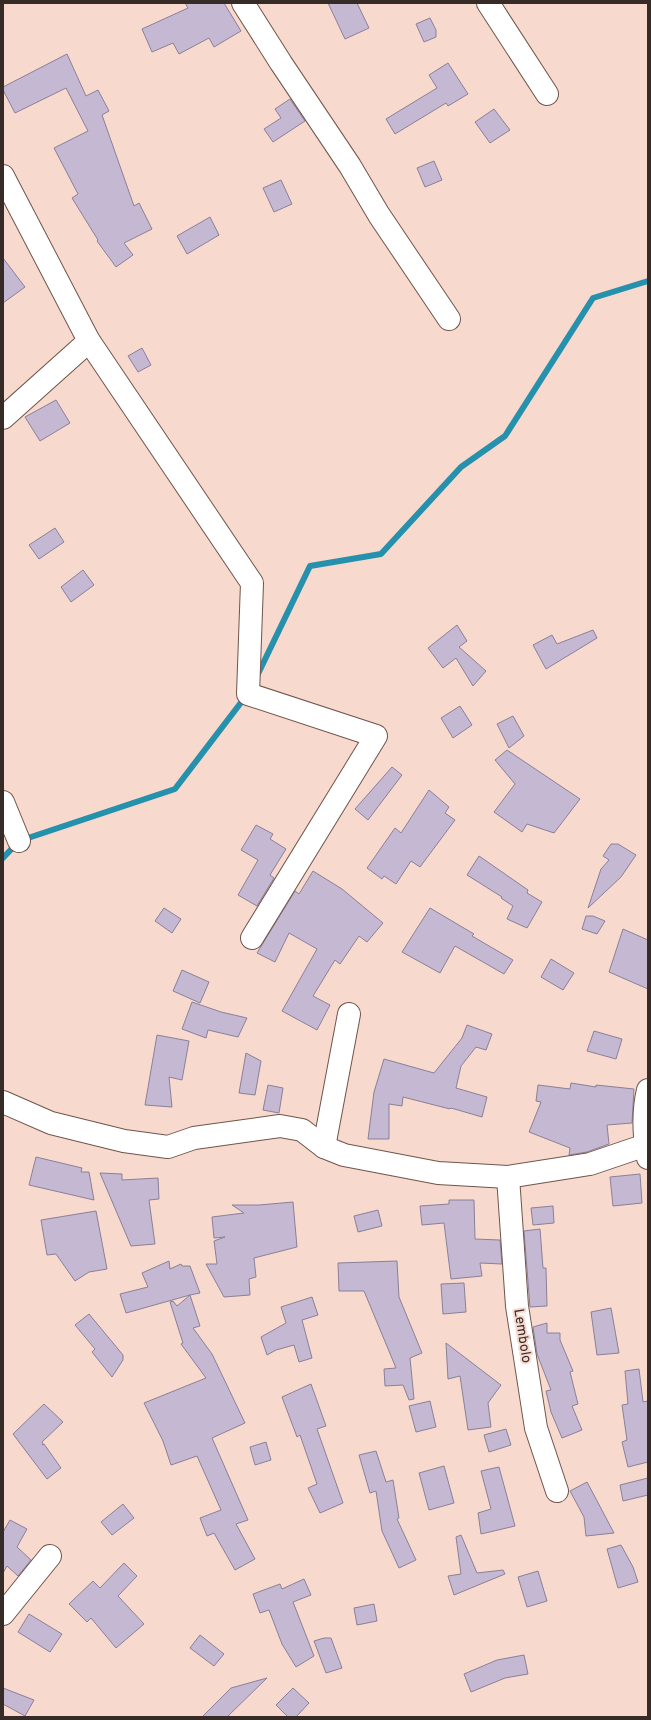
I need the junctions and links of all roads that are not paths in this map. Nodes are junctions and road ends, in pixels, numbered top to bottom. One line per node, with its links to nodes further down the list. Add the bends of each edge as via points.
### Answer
1 (243, 3): 5 (street, via 350,166 379,215)
2 (488, 3): 3 (street)
3 (547, 94)
4 (3, 176): 6 (street)
5 (449, 318)
6 (89, 341): 7 (street); 10 (street, via 252,583 248,694 376,736)
7 (3, 418)
8 (3, 802): 9 (street)
9 (19, 841)
10 (252, 938)
11 (349, 1014): 14 (street)
12 (648, 1090): 15 (street)
13 (3, 1102): 14 (street, via 51,1123 124,1141 168,1147 194,1138 280,1126 302,1130)
14 (324, 1147): 16 (street, via 344,1155 438,1173)
15 (647, 1151): 16 (street, via 590,1164)
16 (508, 1177): 17 (street, Lembolo, via 517,1306 536,1428)
17 (557, 1491)
18 (50, 1556): 19 (street)
19 (3, 1614)

